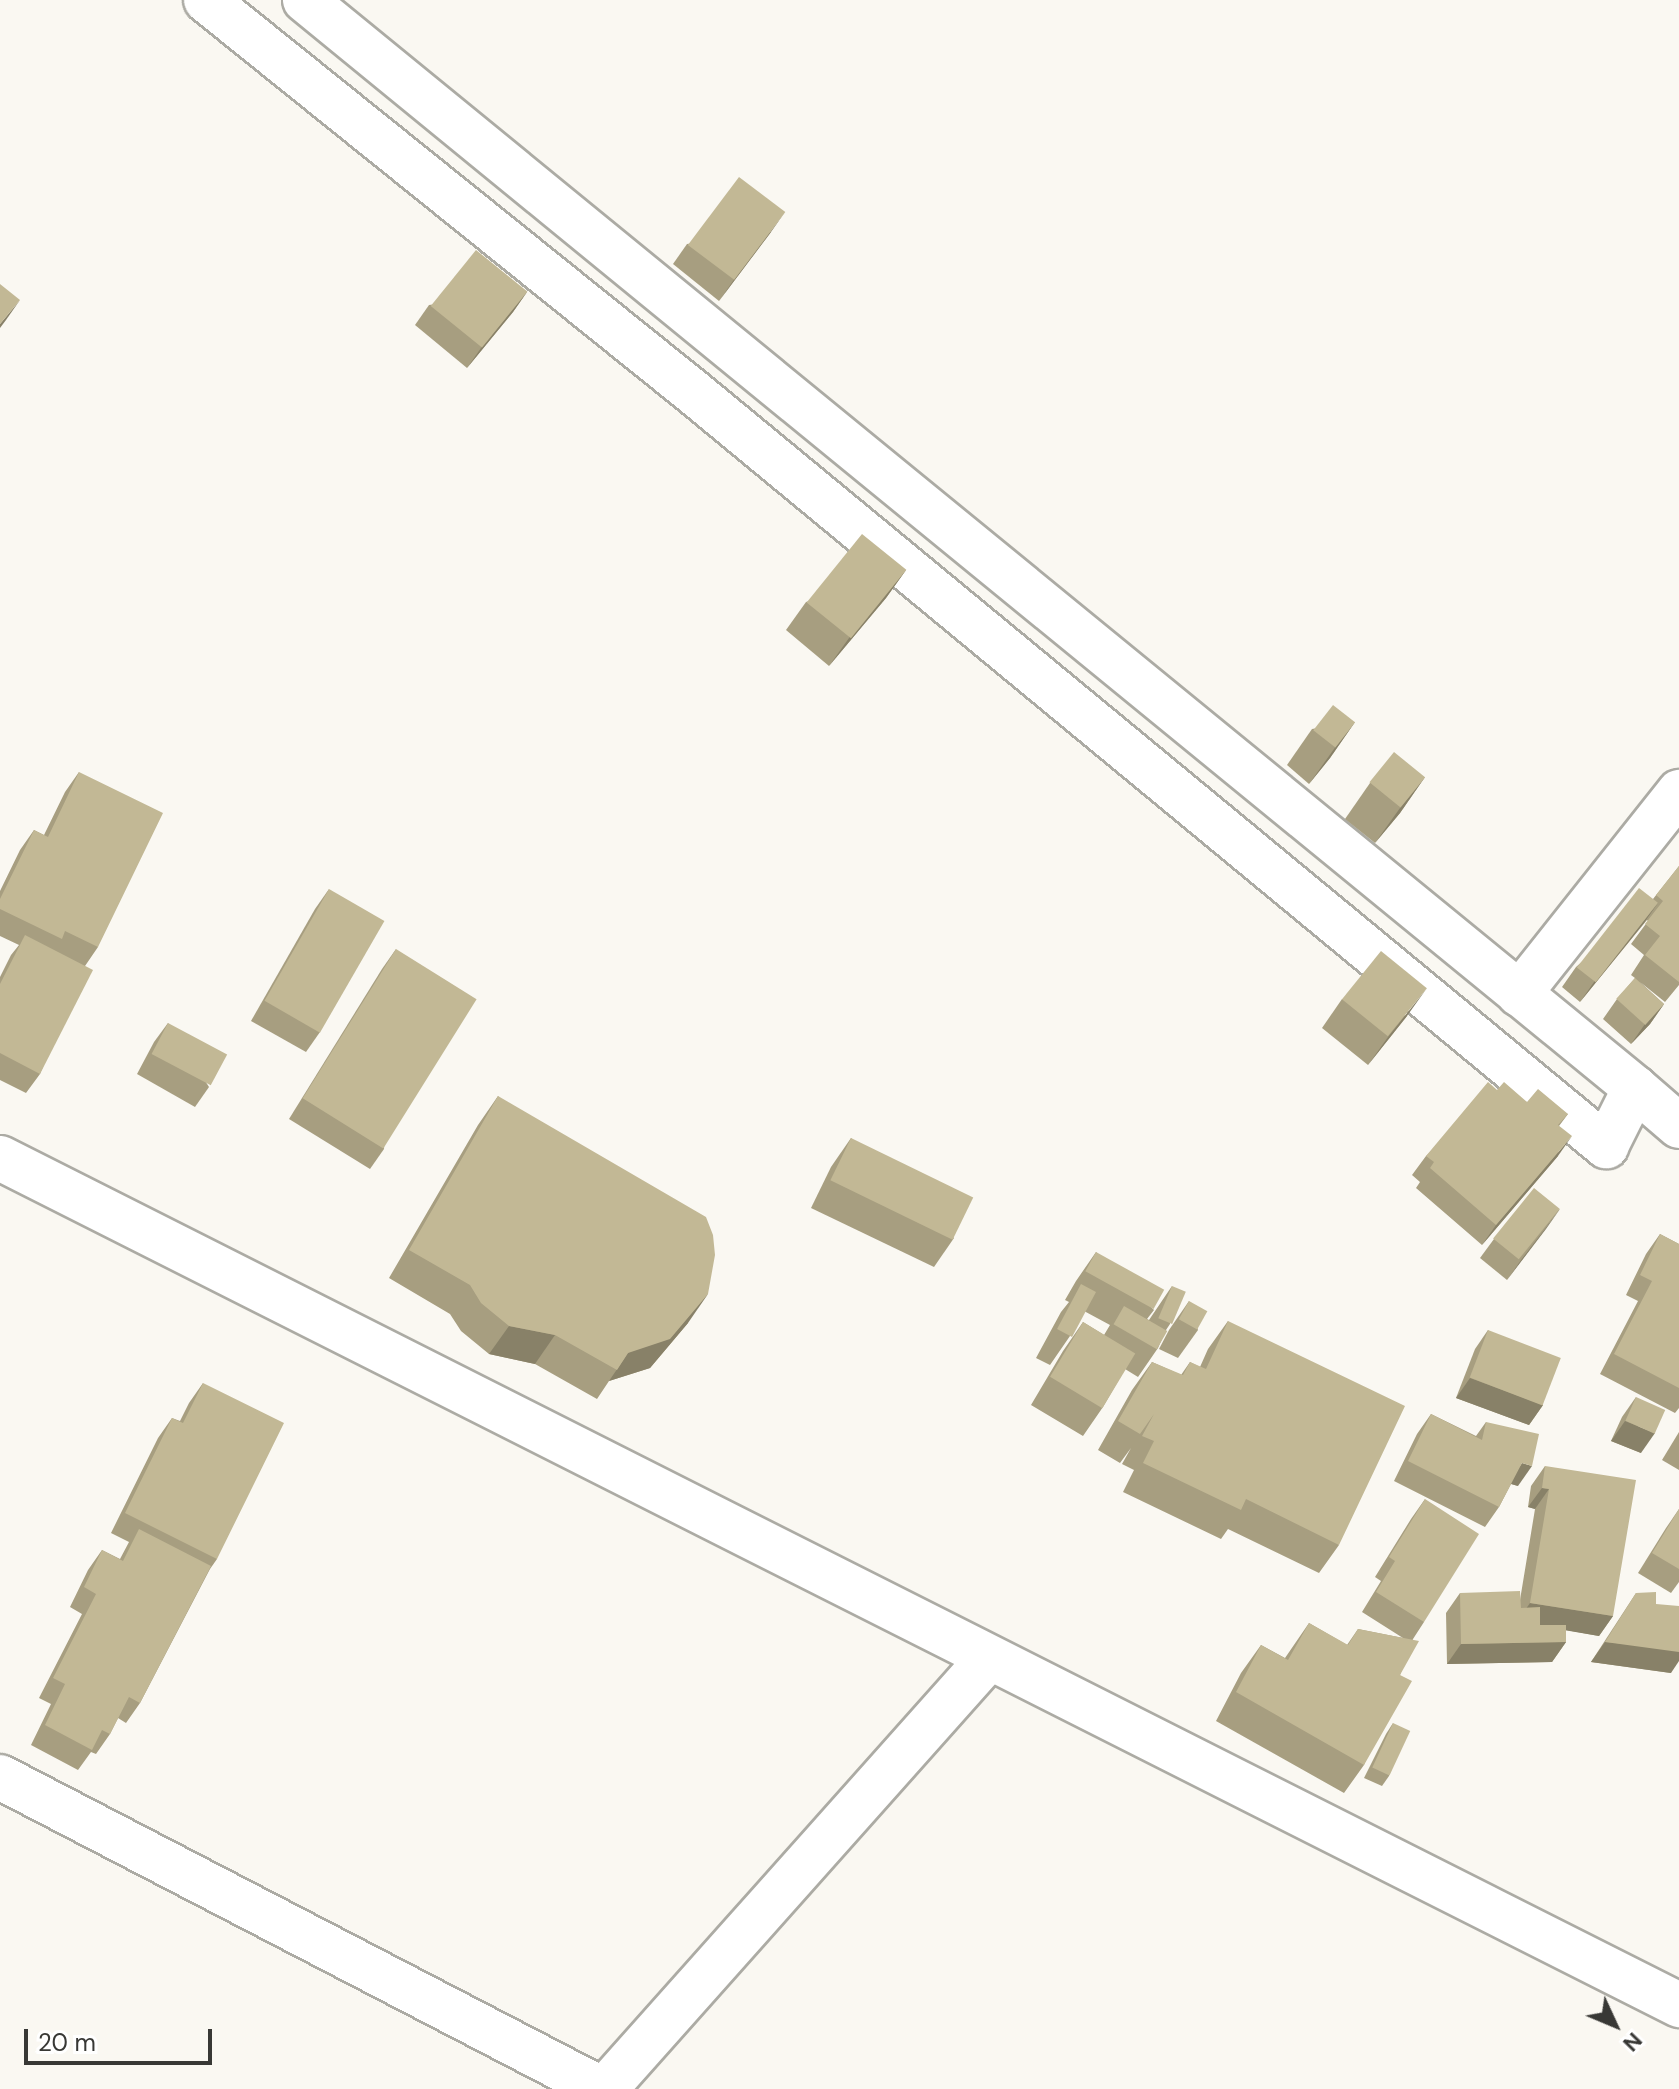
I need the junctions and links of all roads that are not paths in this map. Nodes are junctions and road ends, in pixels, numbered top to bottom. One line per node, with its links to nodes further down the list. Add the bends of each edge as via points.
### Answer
1 (206, 0): 5 (street, via 692,391 1606,1146)
2 (305, 0): 4 (street)
3 (1679, 792): 4 (street)
4 (1519, 994): 5 (street)
5 (1635, 1088): 6 (street)
6 (1679, 1126)
7 (0, 1158): 8 (street)
8 (988, 1659): 10 (street); 11 (street)
9 (0, 1777): 11 (street)
10 (1679, 2005)
11 (603, 2089)

